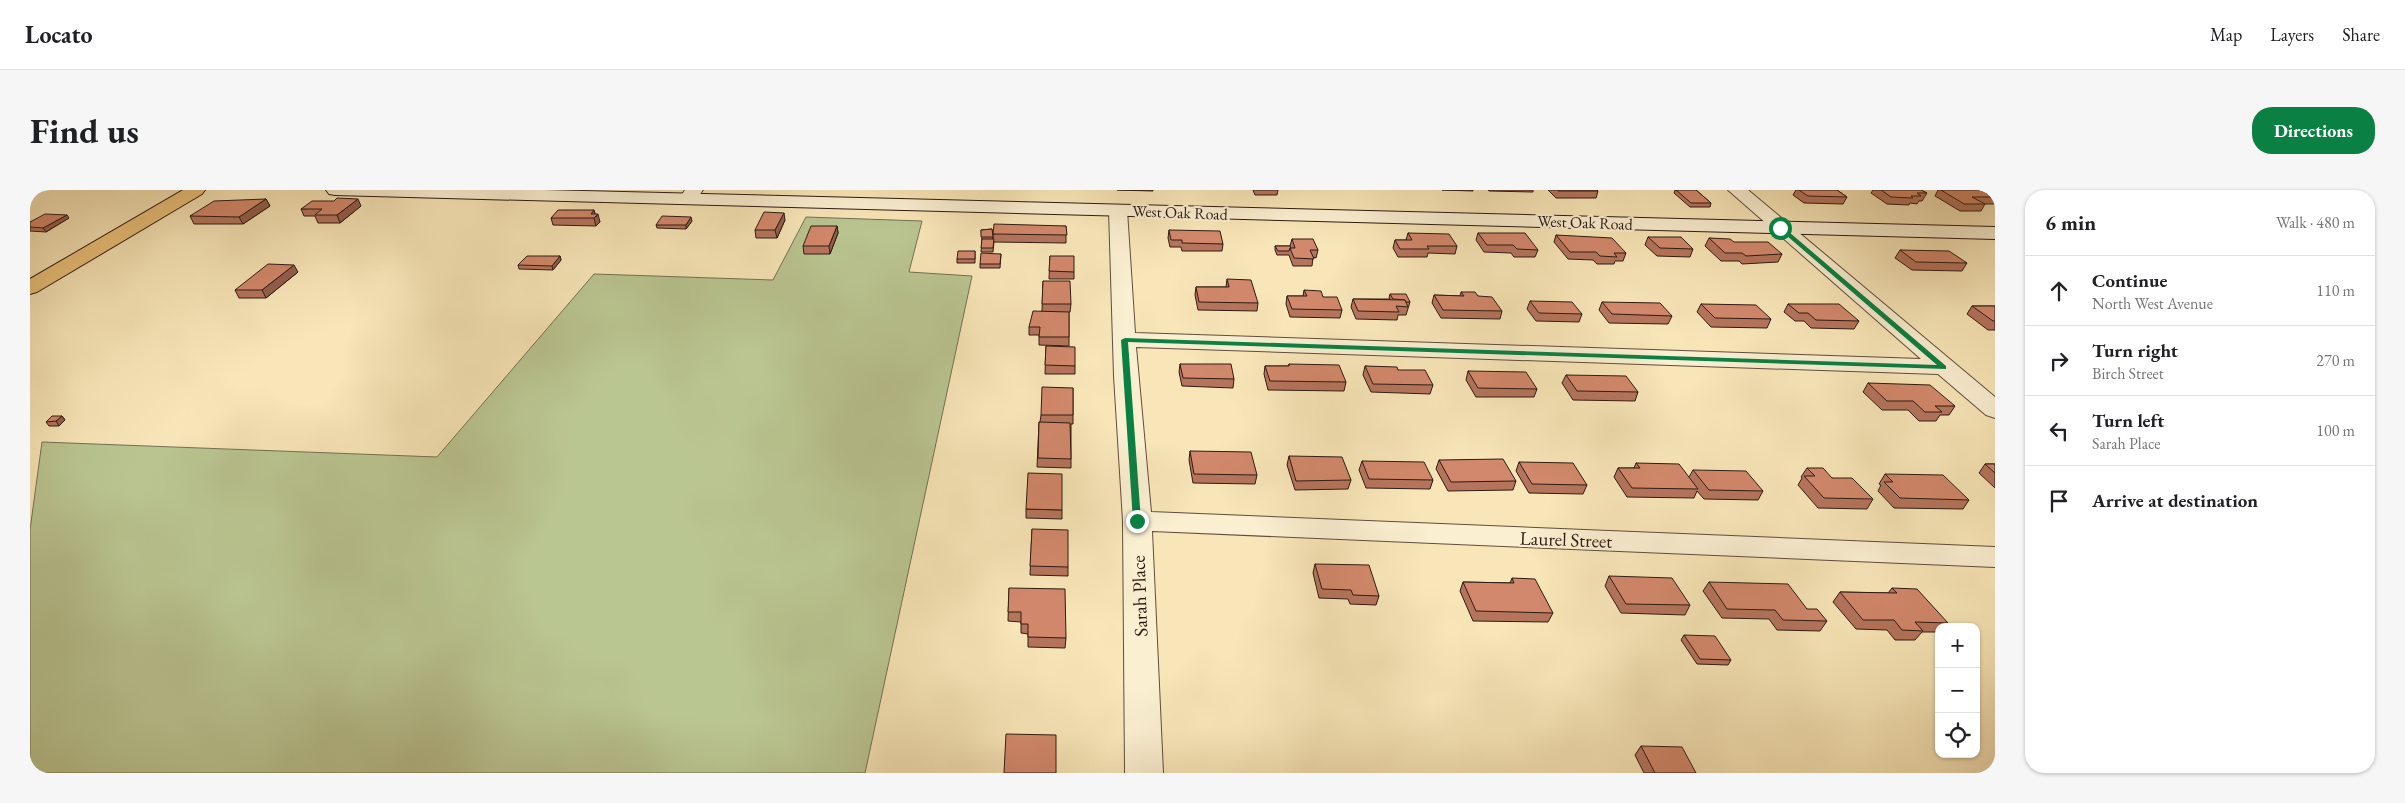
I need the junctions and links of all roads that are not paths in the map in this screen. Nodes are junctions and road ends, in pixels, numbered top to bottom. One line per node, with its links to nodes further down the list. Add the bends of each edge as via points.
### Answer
1 (196, 190): 8 (main road)
2 (335, 190): 4 (street, West Oak Road)
3 (1737, 190): 6 (street)
4 (691, 194): 5 (street, West Oak Road)
5 (1118, 210): 6 (street, West Oak Road); 9 (street, Sarah Place)
6 (1780, 228): 7 (street, West Oak Road); 10 (street)
7 (1995, 233)
8 (30, 288)
9 (1125, 340): 10 (street); 12 (street, Sarah Place)
10 (1944, 367): 11 (street)
11 (1995, 410)
12 (1137, 521): 13 (street, Laurel Street); 14 (street, Sarah Place)
13 (1995, 557)
14 (1144, 773)

